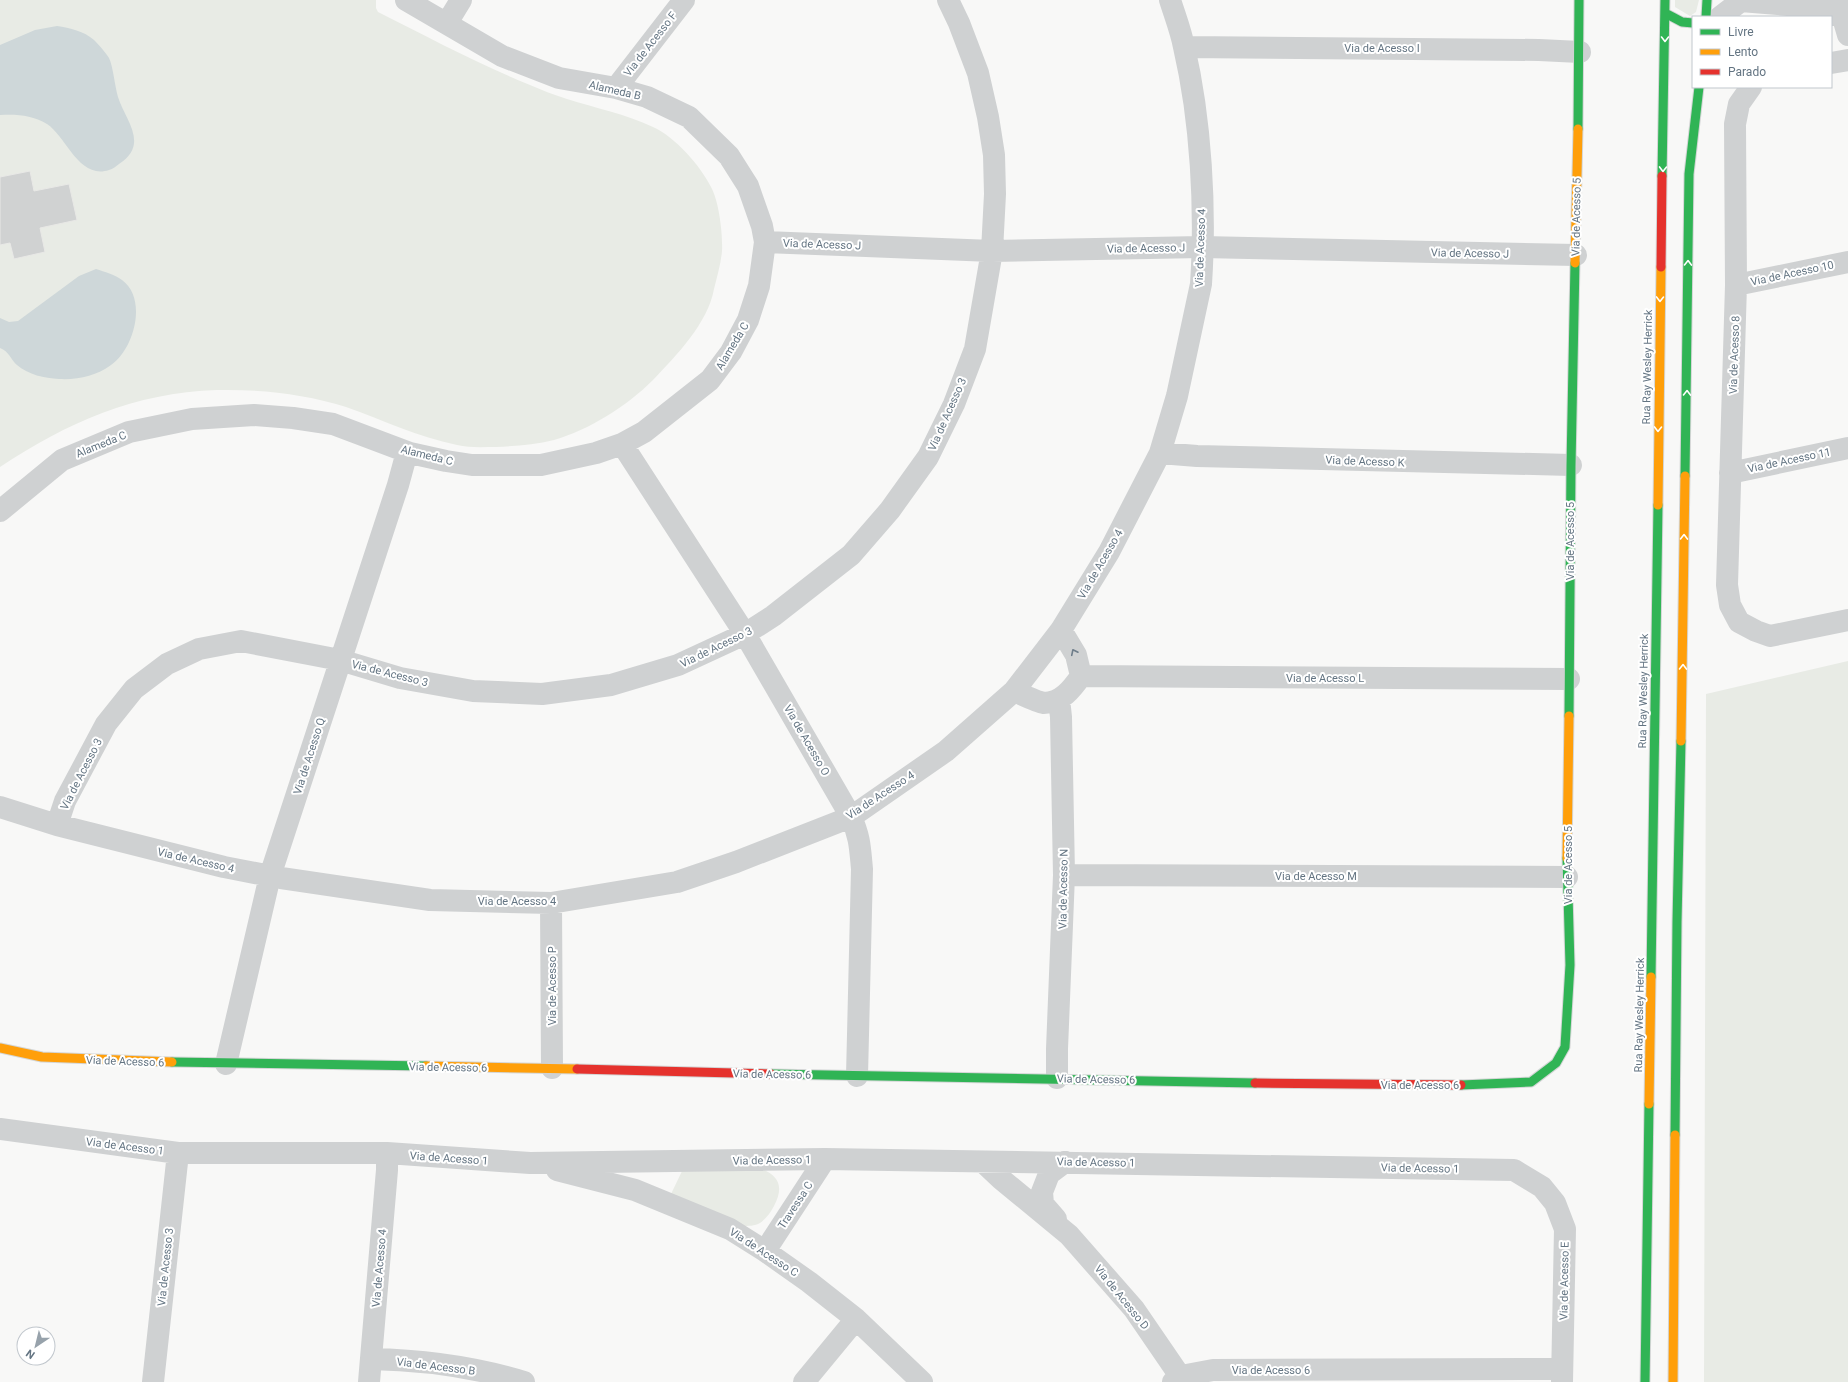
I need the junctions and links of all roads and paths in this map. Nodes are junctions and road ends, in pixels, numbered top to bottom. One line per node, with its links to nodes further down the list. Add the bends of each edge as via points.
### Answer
1 (406, 0): 14 (street, Alameda B)
2 (461, 0): 14 (street)
3 (684, 0): 21 (street, Via de Acesso F)
4 (948, 0): 26 (street, Via de Acesso 3, via 960,23 978,73 988,116 994,154)
5 (1170, 0): 17 (street, Via de Acesso 4)
6 (1579, 0): 18 (street, Via de Acesso 5)
7 (1665, 0): 11 (street, Rua Ray Wesley Herrick)
8 (1707, 0): 12 (street)
9 (1741, 0): 10 (street); 13 (street)
10 (1832, 9): 16 (street)
11 (1665, 13): 15 (street, via 1682,22); 77 (street, Rua Ray Wesley Herrick, one-way to 77)
12 (1706, 16)
13 (1721, 16)
14 (447, 23): 21 (street, Alameda B, via 502,56 559,78)
15 (1692, 23)
16 (1848, 36)
17 (1184, 47): 18 (street, Via de Acesso I); 25 (street, Via de Acesso 4, via 1197,116)
18 (1580, 52): 27 (street, Via de Acesso 5)
19 (1848, 60): 20 (street)
20 (1832, 63)
21 (616, 88): 24 (street, Alameda B, via 648,97 689,117 729,156 748,186)
22 (1699, 88): 78 (street, one-way to 22, via 1677,922 1689,174)
23 (1749, 88): 29 (street, Via de Acesso 8, via 1739,104 1735,124)
24 (765, 242): 26 (street, Via de Acesso J); 30 (street, Alameda C, via 759,286 748,320 731,352 710,380 644,432)
25 (1202, 248): 26 (street, Via de Acesso J); 27 (street, Via de Acesso J); 33 (street, Via de Acesso 4, via 1201,284 1189,343)
26 (992, 251): 39 (street, Via de Acesso 3, via 976,349 954,404 928,457 890,510 852,555 773,616)
27 (1576, 255): 34 (street, Via de Acesso 5)
28 (1848, 262): 29 (street, Via de Acesso 10)
29 (1736, 285): 35 (street, Via de Acesso 8)
30 (622, 444): 32 (street, Alameda C, via 596,453 541,465 472,465); 39 (street, Via de Acesso O)
31 (1848, 448): 35 (street, Via de Acesso 11)
32 (407, 452): 36 (street, Alameda C, via 333,424 254,415 192,419 129,432 62,460); 40 (street, Via de Acesso Q)
33 (1160, 453): 34 (street, Via de Acesso K, via 1220,457); 38 (street, Via de Acesso 4, via 1109,552)
34 (1571, 465): 42 (street, Via de Acesso 5)
35 (1730, 473): 37 (street, Via de Acesso 8, via 1727,585 1730,605 1739,622 1770,636)
36 (0, 511)
37 (1848, 620)
38 (1061, 630): 41 (street, one-way to 38, via 1076,654); 43 (street, Via de Acesso 4)
39 (745, 634): 40 (street, Via de Acesso 3, via 678,665 611,685 542,694 473,691 400,678); 46 (street, Via de Acesso O)
40 (340, 660): 47 (street, Via de Acesso 3, via 241,641 199,649 167,664 134,689 106,724 65,801); 49 (street, Via de Acesso Q)
41 (1081, 676): 42 (street, Via de Acesso L); 44 (street, via 1072,690)
42 (1569, 679): 50 (street, Via de Acesso 5)
43 (1014, 691): 44 (street, via 1043,703); 46 (street, Via de Acesso 4, via 946,751)
44 (1059, 699): 48 (street, Via de Acesso N)
45 (0, 807): 47 (street, Via de Acesso 4)
46 (851, 817): 51 (street, Via de Acesso 4, via 677,882); 56 (street, Via de Acesso O, via 860,839 862,869)
47 (57, 825): 49 (street, Via de Acesso 4)
48 (1064, 875): 50 (street, Via de Acesso M); 57 (street, Via de Acesso N)
49 (270, 876): 51 (street, Via de Acesso 4, via 430,900); 53 (street, Via de Acesso Q)
50 (1567, 877): 55 (street, Via de Acesso 5, via 1570,965 1565,1047 1556,1063)
51 (551, 903): 54 (street, Via de Acesso P)
52 (0, 1048): 53 (street, Via de Acesso 6, via 42,1058)
53 (226, 1064): 54 (street, Via de Acesso 6)
54 (552, 1068): 56 (street, Via de Acesso 6)
55 (1543, 1074): 57 (street, Via de Acesso 6, via 1531,1082 1438,1086)
56 (857, 1076): 57 (street, Via de Acesso 6)
57 (1057, 1078)
58 (0, 1129): 59 (street, Via de Acesso 1)
59 (178, 1152): 60 (street, Via de Acesso 1); 72 (street, Via de Acesso 3)
60 (387, 1153): 64 (street, Via de Acesso 1); 69 (street, Via de Acesso 4)
61 (825, 1159): 62 (street, Via de Acesso 1); 64 (street, Via de Acesso 1); 67 (street, Travessa C)
62 (983, 1162): 63 (street, Via de Acesso 1); 66 (street, Via de Acesso D)
63 (1065, 1162): 65 (street, Via de Acesso 1, via 1514,1170); 66 (street, Via de Acesso D, via 1049,1174 1042,1192 1043,1204)
64 (530, 1163): 67 (street, Via de Acesso C, via 635,1190 730,1229)
65 (1542, 1187): 70 (street, Via de Acesso E, via 1555,1203 1565,1229)
66 (1069, 1235): 71 (street, Via de Acesso D, via 1134,1309)
67 (765, 1251): 68 (street, Via de Acesso C)
68 (856, 1319): 75 (street); 76 (street, Via de Acesso C)
69 (371, 1359): 73 (street, Via de Acesso 4); 74 (street, Via de Acesso B, via 439,1364 502,1375)
70 (1562, 1375): 71 (street, Via de Acesso 6, via 1213,1370)
71 (1180, 1380)
72 (153, 1382)
73 (369, 1382)
74 (524, 1382)
75 (804, 1382)
76 (922, 1382)
77 (1645, 1382)
78 (1673, 1382)

